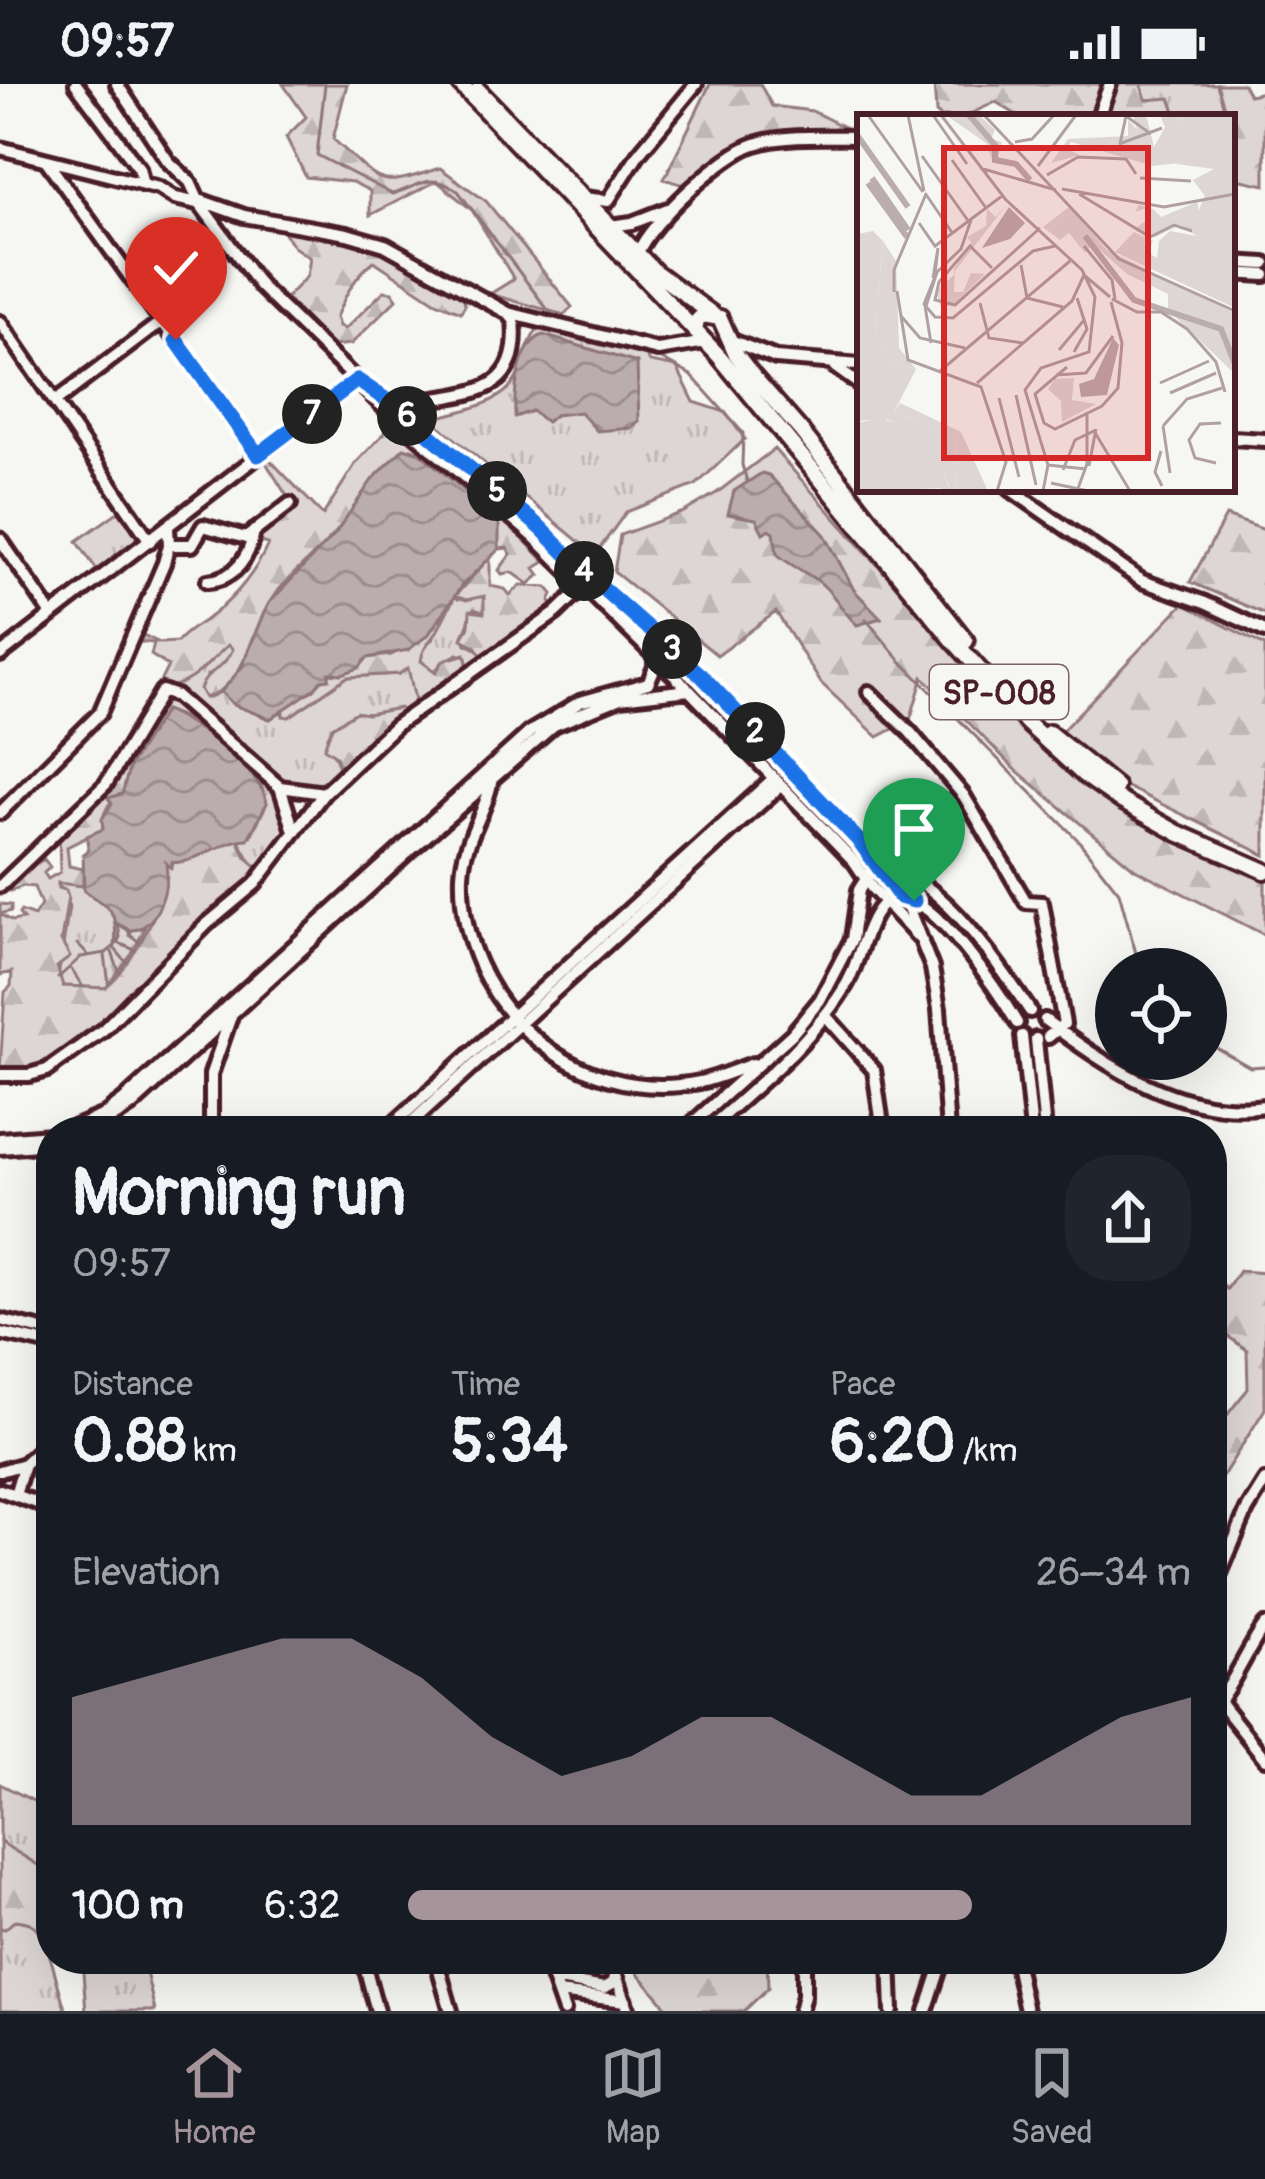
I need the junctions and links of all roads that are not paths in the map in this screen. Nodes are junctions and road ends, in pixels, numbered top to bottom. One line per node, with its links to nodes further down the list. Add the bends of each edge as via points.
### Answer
1 (76, 84): 13 (street)
2 (117, 84): 12 (street)
3 (460, 84): 34 (main road, SP-008)
4 (473, 84): 16 (main road, SP-008)
5 (697, 84): 17 (street)
6 (1110, 84): 7 (street)
7 (1099, 114)
8 (857, 136): 18 (street, via 754,144)
9 (0, 148): 10 (street)
10 (46, 160): 11 (street); 14 (street)
11 (81, 169): 13 (street); 14 (street)
12 (177, 178): 13 (street); 15 (street); 15 (street)
13 (148, 186): 15 (street)
14 (69, 193): 31 (street)
15 (189, 197): 19 (street); 20 (street)
16 (584, 198): 17 (street); 22 (main road, SP-008)
17 (608, 201): 21 (street)
18 (676, 206): 21 (street); 23 (street)
19 (224, 210): 20 (street); 29 (street, via 385,245)
20 (215, 223): 38 (street, via 260,286)
21 (632, 223): 22 (street); 23 (street)
22 (610, 226): 24 (main road, SP-008)
23 (644, 236): 24 (street)
24 (638, 253): 33 (main road, SP-008)
25 (1235, 262): 26 (street)
26 (1265, 264)
27 (1235, 273): 28 (street)
28 (1265, 275)
29 (508, 313): 30 (street); 35 (street)
30 (540, 319): 34 (street, via 637,346 682,348); 35 (street)
31 (162, 321): 40 (street); 44 (street)
32 (0, 322): 40 (street)
33 (722, 326): 34 (main road, via 720,338); 34 (main road, via 699,317); 36 (street, via 776,358); 70 (main road, SP-008, via 752,376 1033,720 1118,789)
34 (701, 336): 72 (main road, SP-008, via 952,640 1055,750 1123,802)
35 (514, 347): 41 (street, via 509,371 492,386)
36 (832, 365): 37 (street); 39 (street)
37 (857, 365)
38 (357, 380): 41 (street); 44 (street)
39 (857, 383)
40 (55, 402): 50 (street)
41 (394, 410): 53 (street, via 542,529)
42 (1235, 438): 43 (street)
43 (1265, 440)
44 (258, 455): 47 (street)
45 (1014, 492): 55 (street, via 1142,581)
46 (290, 504): 48 (street)
47 (168, 528): 50 (street); 51 (street)
48 (254, 530): 51 (street, via 242,538 201,526 192,545); 52 (street, via 238,566)
49 (0, 539): 54 (street)
50 (150, 541): 54 (street)
51 (170, 545): 66 (street, via 100,713)
52 (208, 580)
53 (588, 583): 57 (street); 64 (street, via 394,726); 65 (street, via 702,676)
54 (52, 615): 56 (street)
55 (1265, 631)
56 (0, 655)
57 (655, 656): 58 (street); 59 (street)
58 (651, 687): 59 (street); 61 (street, via 564,710)
59 (689, 690): 62 (street)
60 (869, 692): 86 (street, via 964,796 1026,902 1042,903 1064,1011)
61 (490, 774): 79 (street); 82 (street, via 464,858 465,918 484,976)
62 (776, 783): 67 (street); 82 (street)
63 (280, 787): 64 (street); 68 (street); 74 (street, via 162,692 106,784)
64 (324, 793): 68 (street)
65 (820, 802): 67 (street, via 817,813); 71 (street)
66 (0, 813)
67 (807, 813): 69 (street)
68 (294, 831): 89 (street, via 255,884 85,1045 47,1070)
69 (844, 852): 73 (street); 75 (street)
70 (1265, 861)
71 (880, 868): 73 (street); 76 (street); 80 (street, via 933,892)
72 (1265, 871)
73 (865, 878): 75 (street); 77 (street)
74 (0, 886)
75 (859, 890): 84 (street, via 841,967)
76 (900, 897): 77 (street); 78 (street); 83 (street, via 933,912)
77 (885, 902): 78 (street); 81 (street, via 872,914 855,971)
78 (922, 941): 101 (street, via 939,1009)
79 (229, 1010): 93 (street); 94 (street); 95 (street, via 211,1074)
80 (1030, 1011): 83 (street); 86 (street, via 1039,1012)
81 (826, 1016): 87 (street); 100 (street, via 874,1070)
82 (515, 1022): 90 (street, via 546,1050 617,1081); 96 (street); 97 (street)
83 (1017, 1023): 85 (street)
84 (792, 1034): 87 (street); 88 (street)
85 (1022, 1036): 86 (street); 102 (street)
86 (1051, 1036): 92 (street, via 1168,1095 1214,1108); 103 (street)
87 (802, 1044): 99 (street)
88 (761, 1060): 90 (street); 91 (street)
89 (0, 1075)
90 (698, 1083): 91 (street)
91 (713, 1105): 98 (street)
92 (1265, 1106)
93 (102, 1116)
94 (115, 1116)
95 (211, 1116)
96 (404, 1116)
97 (418, 1116)
98 (701, 1116)
99 (723, 1116)
100 (881, 1116)
101 (947, 1116)
102 (1030, 1116)
103 (1045, 1116)
104 (36, 1141): 105 (street)
105 (0, 1143)
106 (0, 1320): 107 (street)
107 (36, 1328)
108 (0, 1333): 109 (street)
109 (36, 1341)
110 (36, 1453): 111 (street)
111 (24, 1464): 112 (street); 115 (street)
112 (0, 1471)
113 (1265, 1480): 117 (street)
114 (0, 1490): 115 (street)
115 (15, 1496): 116 (street)
116 (36, 1503)
117 (1227, 1557)
118 (1265, 1625): 119 (street)
119 (1227, 1684)
120 (1227, 1716): 121 (street)
121 (1265, 1759)
122 (367, 1974): 135 (street)
123 (440, 1974): 136 (street)
124 (551, 1974): 130 (street)
125 (616, 1974): 130 (street, via 604,1988); 132 (street)
126 (803, 1974): 138 (street)
127 (891, 1974): 133 (street)
128 (938, 1974): 139 (street)
129 (1018, 1974): 134 (street)
130 (553, 1979): 131 (street)
131 (558, 1993): 132 (street); 137 (street)
132 (629, 2008)
133 (893, 2010)
134 (1025, 2010)
135 (376, 2011)
136 (451, 2011)
137 (564, 2011)
138 (800, 2011)
139 (926, 2011)

